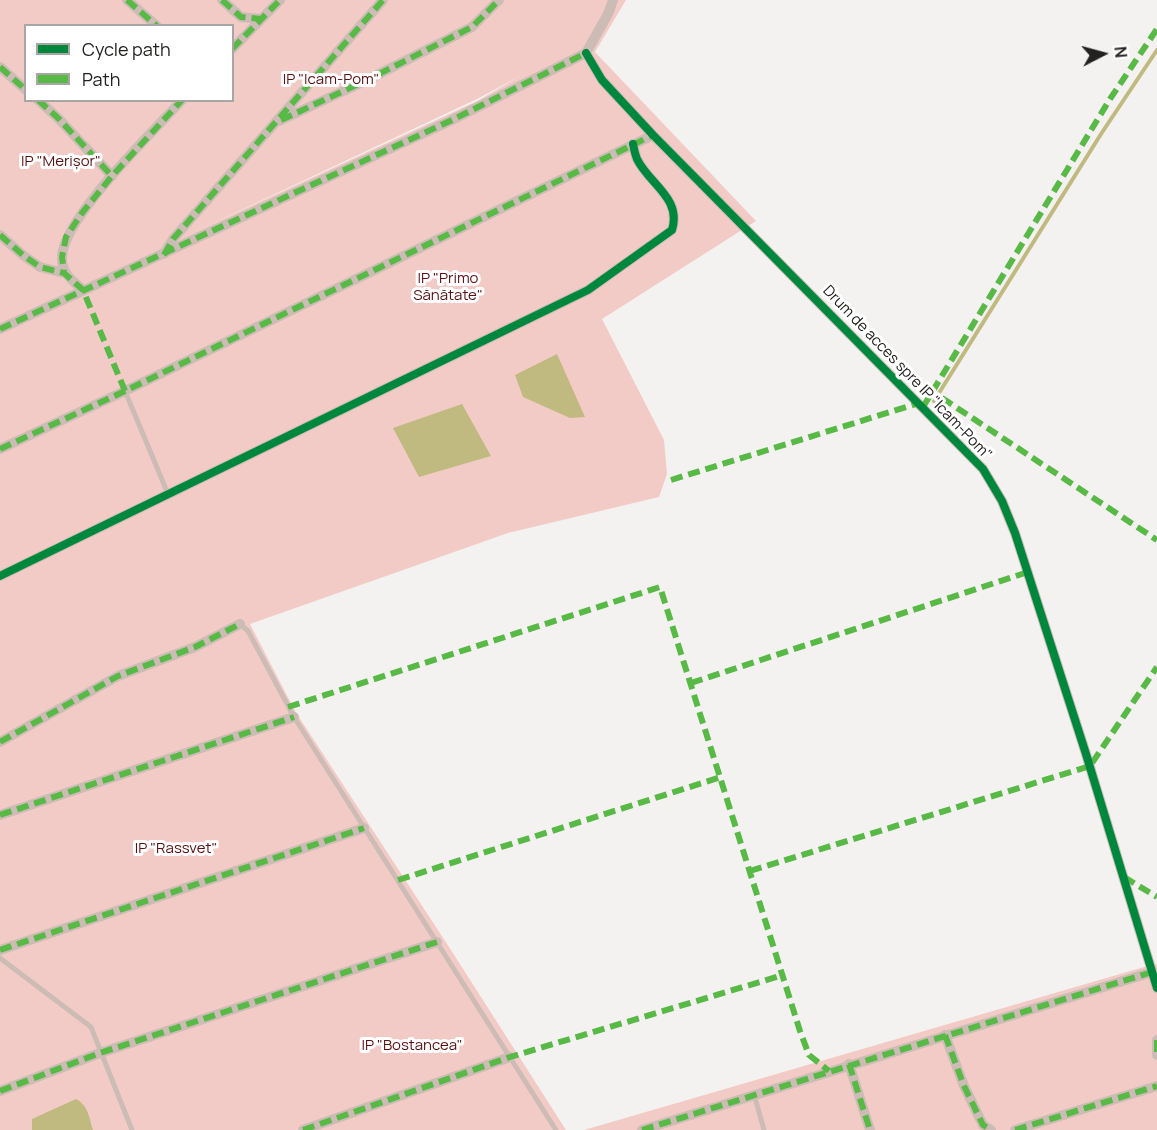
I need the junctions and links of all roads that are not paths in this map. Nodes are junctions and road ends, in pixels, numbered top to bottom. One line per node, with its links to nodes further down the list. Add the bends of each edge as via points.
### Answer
1 (127, 0): 8 (street)
2 (222, 0): 7 (street, via 241,17)
3 (280, 0): 7 (street)
4 (383, 0): 15 (street)
5 (499, 0): 15 (street, via 472,27)
6 (613, 0): 10 (street)
7 (261, 19): 9 (street)
8 (155, 24)
9 (234, 47)
10 (586, 53): 16 (street, Drum de acces spre IP "Icam-Pom", via 602,80); 20 (street)
11 (0, 67): 12 (street)
12 (24, 88)
13 (40, 102): 18 (street)
14 (180, 102): 18 (street)
15 (276, 123): 20 (street, via 172,239)
16 (653, 135): 17 (street); 36 (street, Drum de acces spre IP "Icam-Pom", via 983,469 1015,533)
17 (633, 144): 24 (street); 26 (street, via 637,159 674,208 672,230 588,290)
18 (112, 176): 21 (street, via 66,237)
19 (0, 235): 21 (street, via 40,267)
20 (164, 255): 22 (street)
21 (64, 273): 22 (street)
22 (83, 290): 23 (street)
23 (0, 329)
24 (125, 391): 25 (street); 26 (lane)
25 (0, 449)
26 (168, 494): 27 (street)
27 (0, 576)
28 (240, 624): 29 (lane, via 248,631); 30 (street, via 195,647 118,675)
29 (294, 717): 31 (street); 32 (lane)
30 (0, 742)
31 (0, 815)
32 (364, 828): 33 (lane); 34 (street)
33 (437, 942): 40 (street); 42 (lane)
34 (0, 950)
35 (0, 958): 40 (lane, via 91,1027)
36 (1152, 972): 37 (street, Drum de acces spre IP "Icam-Pom"); 38 (street)
37 (1157, 988)
38 (945, 1035): 43 (street); 53 (street, via 964,1086 983,1125)
39 (1157, 1040): 41 (street)
40 (100, 1053): 45 (street); 47 (lane)
41 (1157, 1055)
42 (510, 1057): 48 (street); 49 (lane)
43 (849, 1064): 46 (street); 52 (street)
44 (1157, 1086): 54 (street)
45 (0, 1091)
46 (754, 1094): 50 (street); 51 (lane)
47 (132, 1130)
48 (303, 1130)
49 (556, 1130)
50 (642, 1130)
51 (764, 1130)
52 (870, 1130)
53 (991, 1130)
54 (1015, 1130)

